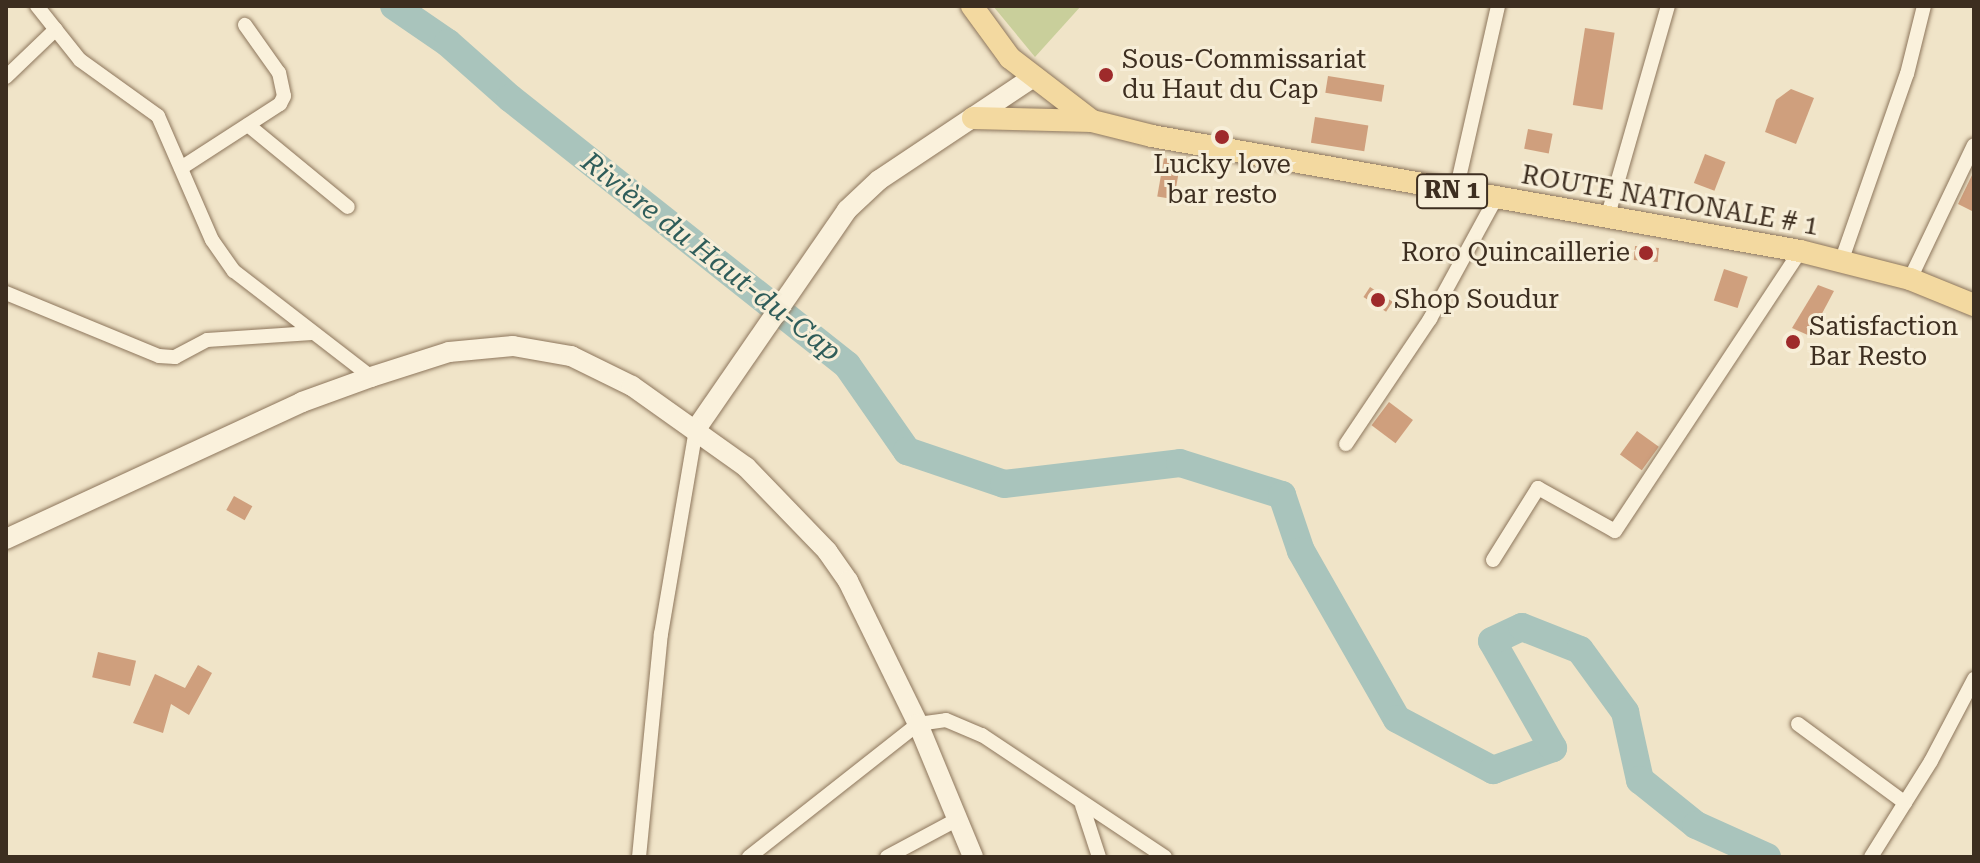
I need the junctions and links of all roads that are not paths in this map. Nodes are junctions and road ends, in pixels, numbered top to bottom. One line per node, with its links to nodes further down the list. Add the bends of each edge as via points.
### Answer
1 (37, 6): 7 (street)
2 (972, 6): 9 (main road, ROUTE NATIONALE # 1 / RN 1)
3 (1498, 6): 15 (street)
4 (1668, 6): 18 (street)
5 (1924, 6): 20 (street, via 1907,74)
6 (245, 25): 12 (street, via 285,85 280,104)
7 (56, 29): 8 (street); 14 (street, via 80,60 158,116)
8 (6, 77)
9 (1032, 78): 10 (main road); 11 (main road, ROUTE NATIONALE # 1 / RN 1)
10 (973, 118): 11 (main road); 26 (main road, via 879,180 847,210)
11 (1092, 121): 15 (main road, ROUTE NATIONALE # 1 / RN 1)
12 (248, 125): 14 (street); 17 (street)
13 (1974, 145): 21 (street)
14 (181, 168): 24 (street, via 212,240 234,271)
15 (1456, 191): 16 (main road, ROUTE NATIONALE # 1 / RN 1)
16 (1496, 198): 18 (main road, ROUTE NATIONALE # 1 / RN 1); 27 (street, via 1430,319)
17 (348, 207)
18 (1608, 215): 19 (main road, ROUTE NATIONALE # 1 / RN 1)
19 (1800, 251): 20 (main road, ROUTE NATIONALE # 1 / RN 1); 29 (street, via 1615,531 1538,488)
20 (1841, 262): 21 (main road, ROUTE NATIONALE # 1 / RN 1)
21 (1910, 279): 23 (main road, ROUTE NATIONALE # 1 / RN 1)
22 (6, 293): 24 (street, via 159,356 175,357 207,340)
23 (1974, 305)
24 (312, 333): 25 (street)
25 (371, 377): 26 (main road, via 449,352 513,346 571,356 632,386); 28 (main road, via 302,402)
26 (696, 429): 31 (main road, via 746,467 827,551 848,581); 36 (street, via 661,634)
27 (1346, 444)
28 (6, 539)
29 (1493, 560)
30 (1974, 679): 33 (street)
31 (918, 724): 34 (street, via 946,720 971,730); 35 (main road); 37 (street)
32 (1798, 724): 33 (street)
33 (1905, 803): 42 (street)
34 (1082, 805): 40 (street); 41 (street)
35 (958, 819): 38 (street); 39 (main road)
36 (640, 857)
37 (749, 857)
38 (887, 857)
39 (973, 857)
40 (1099, 857)
41 (1165, 857)
42 (1871, 857)

